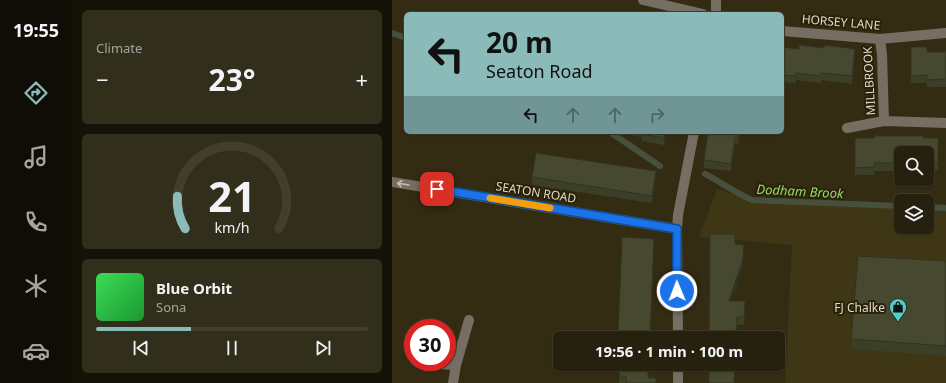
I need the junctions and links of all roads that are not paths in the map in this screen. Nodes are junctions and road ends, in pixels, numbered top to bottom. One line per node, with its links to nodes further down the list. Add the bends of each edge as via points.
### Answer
1 (643, 0): 3 (street)
2 (716, 0): 4 (street)
3 (694, 12)
4 (716, 12)
5 (784, 31): 7 (street, HORSEY LANE)
6 (946, 32): 7 (street, HORSEY LANE)
7 (880, 39): 8 (street, MILLBROOK)
8 (884, 121): 9 (street, MILLBROOK); 10 (street, MILLBROOK)
9 (946, 123)
10 (846, 128)
11 (694, 134): 13 (street)
12 (392, 182): 13 (street, SEATON ROAD, one-way to 12)
13 (677, 229): 15 (street)
14 (469, 320): 16 (street)
15 (678, 331)
16 (456, 365)
17 (455, 371): 19 (street)
18 (678, 371): 20 (street)
19 (453, 383)
20 (678, 383)

